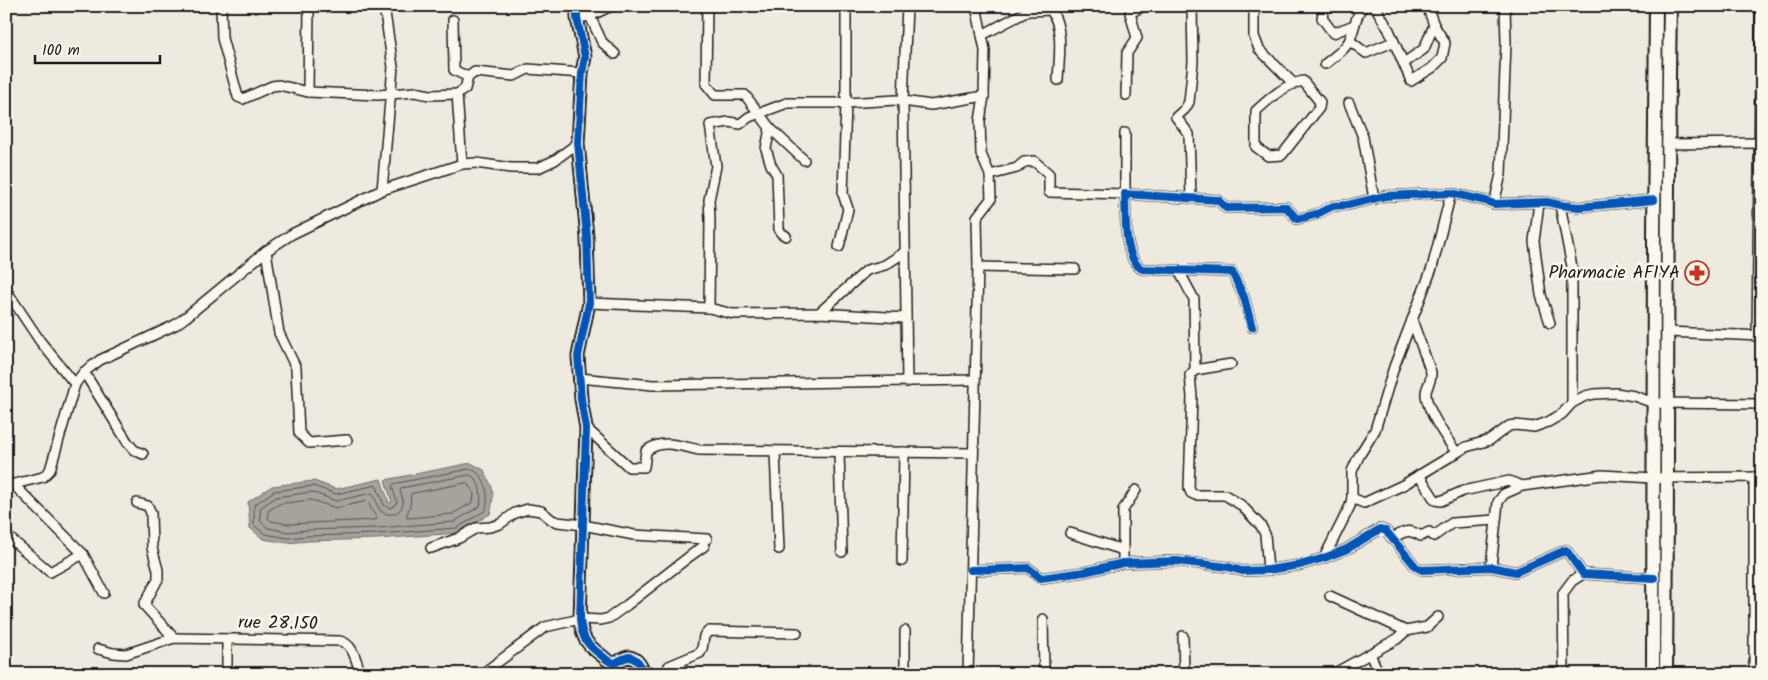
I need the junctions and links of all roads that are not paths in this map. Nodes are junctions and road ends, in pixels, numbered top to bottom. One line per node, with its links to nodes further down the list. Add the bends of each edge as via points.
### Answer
1 (221, 6): 37 (street, via 222,38 238,96 243,99 279,85)
2 (310, 6): 37 (street)
3 (384, 6): 38 (street, via 393,66)
4 (576, 6): 23 (street)
5 (611, 6): 22 (street)
6 (708, 6): 45 (street, via 706,84 715,94 745,95)
7 (846, 6): 43 (street)
8 (907, 6): 42 (street)
9 (976, 6): 27 (street)
10 (1144, 6): 40 (street, via 1130,13 1137,38 1127,53)
11 (1192, 6): 59 (street, via 1193,62 1189,102 1176,117 1189,134)
12 (1254, 6): 36 (street, via 1254,36 1259,49)
13 (1324, 6): 25 (street, via 1322,18 1333,33)
14 (1364, 6): 25 (street)
15 (1372, 6): 29 (street, via 1389,30)
16 (1427, 6): 26 (street)
17 (1505, 6): 63 (street, via 1501,174)
18 (1656, 6): 61 (main road)
19 (1670, 6): 51 (main road)
20 (1761, 6): 46 (street)
21 (1052, 8): 27 (street, via 1028,12); 35 (street, via 1059,40)
22 (590, 16): 23 (street); 30 (street, via 602,42)
23 (577, 18): 33 (street, via 585,58)
24 (453, 20): 34 (street, via 454,70)
25 (1354, 25): 28 (street)
26 (1434, 25): 31 (street, via 1424,49); 31 (street, via 1445,43 1442,58 1411,81)
27 (982, 35): 41 (street, via 985,50)
28 (1350, 41): 29 (street, via 1366,53); 32 (street)
29 (1393, 42): 31 (street)
30 (615, 54)
31 (1404, 63)
32 (1324, 64)
33 (582, 73): 34 (street, via 528,69 514,76 475,72); 49 (street)
34 (468, 77): 39 (street, via 465,89)
35 (1058, 80)
36 (1294, 83): 36 (street, via 1273,95 1256,111 1256,147 1268,156 1282,155 1319,108 1320,102 1304,81)
37 (308, 92): 38 (street)
38 (389, 94): 39 (street); 56 (street)
39 (457, 94): 53 (street)
40 (1126, 95)
41 (984, 96): 42 (street, via 931,105); 54 (street, via 980,121 981,154)
42 (903, 100): 43 (street); 68 (street)
43 (846, 103): 45 (street, via 787,104); 66 (street, via 843,194 848,209)
44 (1349, 103): 60 (street, via 1363,137)
45 (760, 113): 47 (street); 74 (street, via 740,124 710,125 716,166 709,200)
46 (1761, 113): 50 (street)
47 (770, 128): 52 (street); 65 (street, via 766,149 777,175 779,229)
48 (1125, 133): 58 (street)
49 (578, 143): 53 (street, via 556,160 538,168); 73 (street)
50 (1760, 143): 51 (street); 55 (street)
51 (1667, 144): 80 (main road)
52 (804, 160)
53 (462, 164): 56 (street)
54 (990, 175): 58 (street, via 1034,161 1049,174 1049,192); 69 (street, via 991,199 978,217)
55 (1760, 180): 81 (street)
56 (382, 190): 67 (street, via 306,226)
57 (1451, 193): 60 (street); 63 (street); 77 (street, via 1432,268)
58 (1125, 194): 59 (street); 71 (street, via 1127,240 1138,267)
59 (1191, 198): 60 (street, via 1218,200 1226,208 1286,207 1297,219 1333,206)
60 (1374, 199)
61 (1654, 200): 64 (street); 90 (main road)
62 (1539, 203): 63 (street); 64 (street); 78 (street, via 1534,241 1541,295)
63 (1494, 204)
64 (1560, 206): 89 (street, via 1572,267)
65 (786, 236)
66 (840, 247)
67 (266, 251): 84 (street, via 175,325 100,360); 94 (street, via 279,333 296,368 299,433 309,443)
68 (905, 252): 75 (street, via 885,265 867,270); 76 (street)
69 (978, 267): 70 (street); 86 (street)
70 (1075, 268)
71 (1179, 270): 79 (street, via 1232,272 1244,297); 83 (street, via 1194,299)
72 (6, 290): 88 (street, via 40,341)
73 (590, 302): 74 (street); 85 (street, via 578,356)
74 (709, 308): 75 (street, via 734,314)
75 (819, 313): 76 (street)
76 (906, 318): 87 (street)
77 (1412, 320): 98 (street, via 1431,372 1426,396); 108 (street, via 1375,430 1352,471)
78 (1550, 323)
79 (1252, 327)
80 (1667, 332): 81 (street); 91 (main road)
81 (1760, 336)
82 (1231, 364): 83 (street)
83 (1195, 370): 125 (street, via 1190,375 1189,488 1195,495 1225,495 1241,505 1261,526)
84 (84, 372): 88 (street); 100 (street, via 128,443)
85 (580, 378): 87 (street, via 653,385); 93 (street)
86 (974, 380): 87 (street); 99 (street)
87 (907, 382)
88 (75, 384): 105 (street, via 50,470 43,477)
89 (1572, 403): 90 (street, via 1585,396 1616,393); 98 (street, via 1548,422 1534,427 1509,426 1490,440)
90 (1654, 403): 91 (street); 104 (main road)
91 (1667, 403): 92 (street); 102 (main road)
92 (1762, 404)
93 (586, 428): 95 (street, via 629,467 644,467 646,451 659,443 699,450); 111 (street)
94 (347, 440)
95 (775, 452): 96 (street); 116 (street)
96 (839, 452): 97 (street); 118 (street)
97 (904, 452): 99 (street); 121 (street)
98 (1456, 452): 101 (street)
99 (973, 453): 124 (street)
100 (143, 454)
101 (1418, 475): 106 (street, via 1435,500 1441,501 1463,491 1509,481); 108 (street, via 1367,502)
102 (1668, 477): 103 (street); 104 (street); 156 (main road)
103 (1758, 477): 157 (street)
104 (1653, 478): 106 (street, via 1602,475); 127 (main road)
105 (10, 485): 119 (street)
106 (1522, 486): 110 (street, via 1504,494 1498,502)
107 (1136, 490): 117 (street, via 1123,510)
108 (1352, 498): 120 (street)
109 (137, 503): 137 (street, via 150,509 152,548 158,570 158,579 144,605)
110 (1496, 520): 114 (street, via 1452,523 1434,536 1429,532 1421,536 1407,530); 123 (street)
111 (583, 525): 115 (street, via 558,522 541,511 528,509 515,513 500,524 476,528); 131 (street); 131 (street, via 634,535 706,542 608,618)
112 (1070, 533): 117 (street)
113 (6, 535): 119 (street, via 50,572)
114 (1392, 538): 120 (street, via 1380,529 1347,549); 123 (street, via 1422,570)
115 (431, 548)
116 (778, 549)
117 (1123, 550): 122 (street)
118 (842, 552)
119 (83, 554): 128 (street)
120 (1324, 558): 125 (street)
121 (902, 561)
122 (1123, 563): 124 (street, via 1042,578 1028,568); 125 (street, via 1176,560 1242,571)
123 (1491, 567): 126 (street, via 1516,572 1566,550)
124 (971, 570): 149 (street)
125 (1268, 570)
126 (1583, 574): 127 (street); 154 (street, via 1572,581 1563,593)
127 (1654, 578): 155 (main road)
128 (104, 592)
129 (1330, 596): 134 (street)
130 (1438, 617): 134 (street, via 1427,627)
131 (580, 619): 144 (street, via 545,627); 145 (street, via 589,646 612,663 631,658 641,665)
132 (1043, 620): 150 (street)
133 (906, 631): 148 (street)
134 (1406, 631): 140 (street)
135 (797, 633): 141 (street, via 709,631 704,636 700,653)
136 (1183, 636): 151 (street)
137 (174, 638): 138 (street, rue 28.150); 139 (street, rue 28.150, via 126,654)
138 (227, 639): 142 (street); 143 (street, rue 28.150, via 345,642 350,646)
139 (98, 649)
140 (1370, 654): 152 (street); 153 (street)
141 (679, 662): 146 (street, via 669,666); 147 (street)
142 (226, 674)
143 (361, 674)
144 (482, 674)
145 (643, 674)
146 (668, 674)
147 (683, 674)
148 (905, 674)
149 (968, 674)
150 (1044, 674)
151 (1184, 674)
152 (1333, 674)
153 (1379, 674)
154 (1564, 674)
155 (1653, 674)
156 (1666, 674)
157 (1754, 674)

